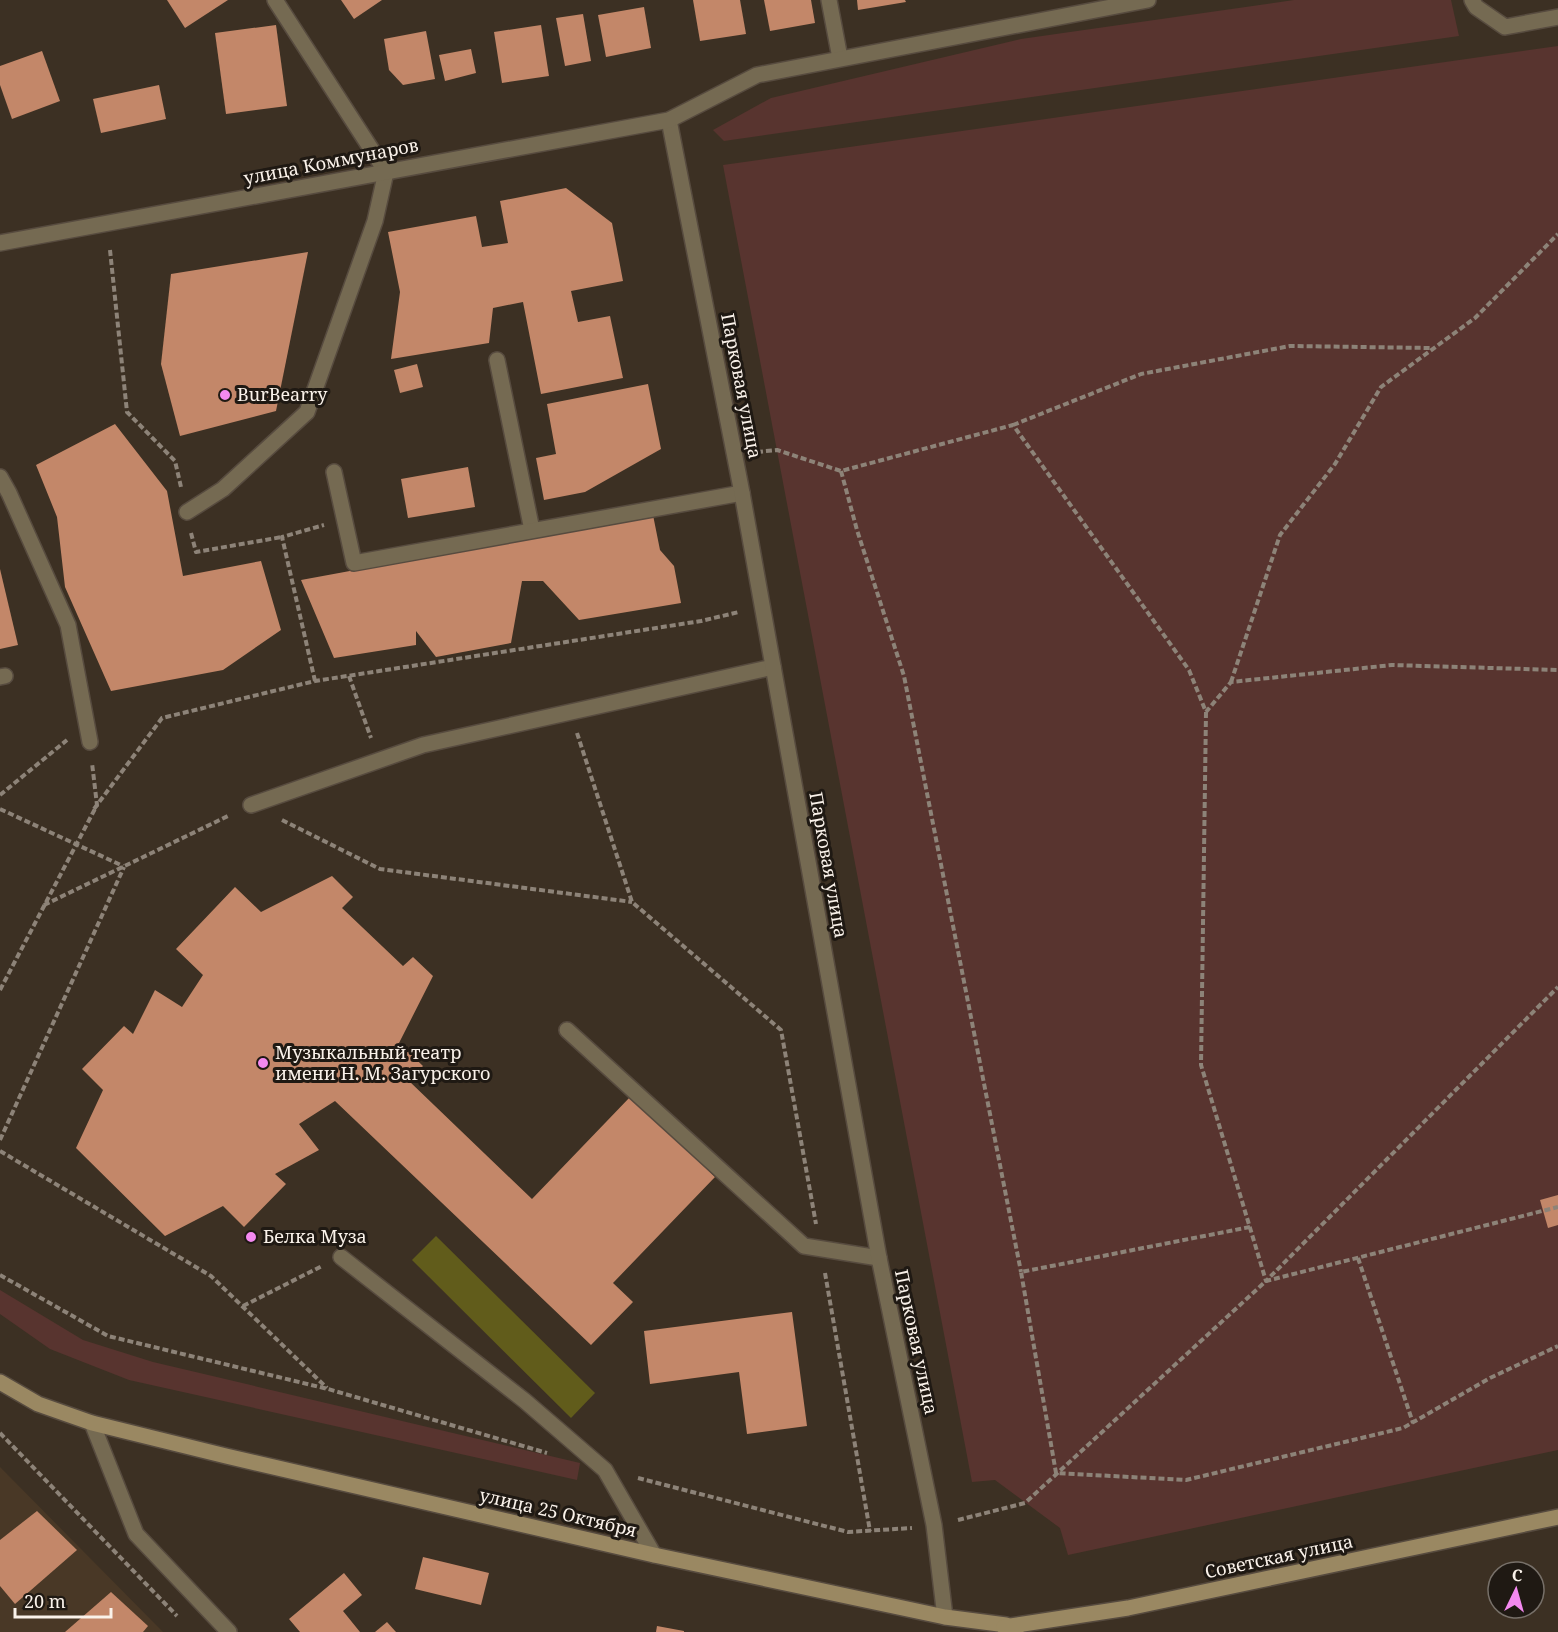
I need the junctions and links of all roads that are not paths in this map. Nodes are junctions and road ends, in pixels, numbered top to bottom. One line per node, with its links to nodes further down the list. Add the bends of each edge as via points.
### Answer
1 (275, 0): 8 (street)
2 (829, 0): 6 (street)
3 (1148, 0): 6 (street, улица Коммунаров)
4 (1472, 0): 5 (street, via 1505,27)
5 (1558, 17)
6 (840, 58): 7 (street, улица Коммунаров, via 757,75)
7 (669, 120): 8 (street, улица Коммунаров); 13 (street, Парковая улица)
8 (386, 172): 9 (street, улица Коммунаров); 14 (street, via 375,221 307,412 223,489)
9 (0, 243)
10 (496, 360): 15 (street)
11 (334, 472): 15 (street, via 354,563)
12 (0, 477): 17 (street, via 68,625)
13 (742, 493): 15 (street); 16 (street, Парковая улица)
14 (187, 513)
15 (532, 530)
16 (773, 667): 18 (street, via 423,745); 21 (street, Парковая улица)
17 (90, 742)
18 (251, 805)
19 (567, 1030): 21 (street, via 804,1246)
20 (341, 1257): 25 (street, via 525,1401 605,1470)
21 (879, 1258): 26 (street, Парковая улица, via 934,1525)
22 (0, 1382): 23 (main road, улица 25 Октября, via 38,1404)
23 (92, 1423): 25 (main road, улица 25 Октября); 28 (street, via 136,1534)
24 (1558, 1517): 27 (main road, Советская улица)
25 (654, 1555): 26 (main road, улица 25 Октября)
26 (945, 1617): 27 (main road, улица 25 Октября)
27 (1006, 1630)
28 (229, 1632)

